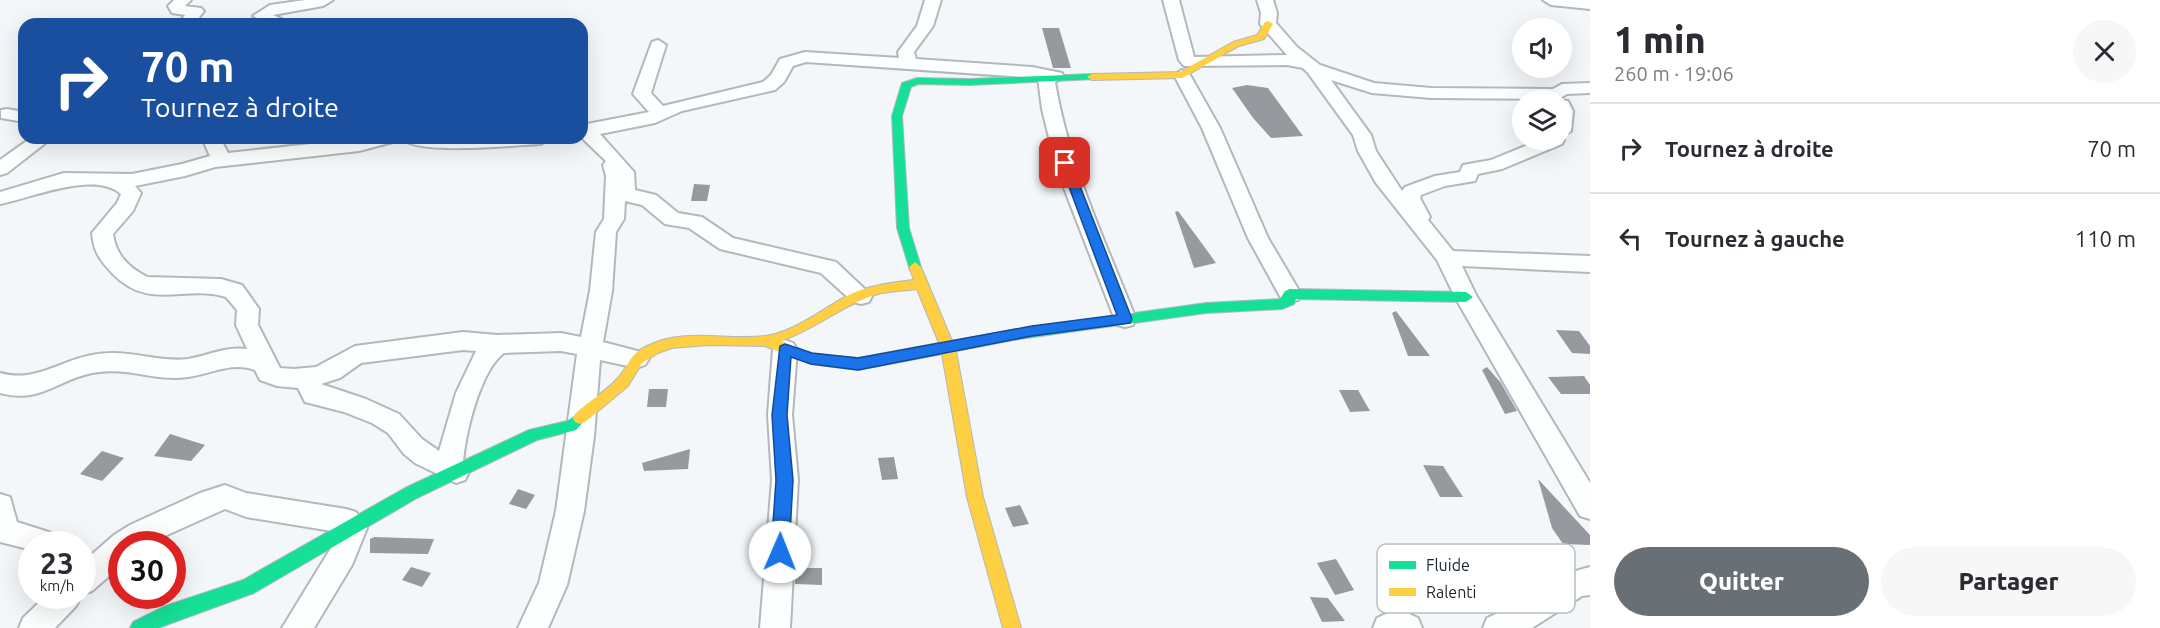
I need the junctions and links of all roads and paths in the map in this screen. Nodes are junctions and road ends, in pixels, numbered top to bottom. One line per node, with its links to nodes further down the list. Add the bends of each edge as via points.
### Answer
1 (183, 0): 8 (street, via 177,10 196,11)
2 (324, 0): 9 (street, via 312,5 285,6 261,16)
3 (933, 0): 12 (street, via 926,26 906,52)
4 (1172, 0): 13 (street, via 1187,60)
5 (1265, 0): 10 (street)
6 (1551, 0): 7 (street)
7 (1590, 4)
8 (191, 18)
9 (267, 18)
10 (1268, 24): 13 (street, via 1261,37 1236,44); 14 (street)
11 (657, 45): 20 (street, via 642,94)
12 (908, 63): 16 (street, via 1032,72); 20 (street, via 792,59 769,86 717,96)
13 (1198, 63): 14 (street, via 1287,60); 15 (street)
14 (1311, 66): 19 (street, via 1354,84 1379,89); 32 (street, via 1362,135 1367,151 1402,206)
15 (1182, 75): 16 (street); 36 (street, via 1211,128 1258,238)
16 (1051, 77): 35 (street, via 917,81 906,85 897,116 902,216); 39 (street, via 1050,118)
17 (1590, 88): 18 (street)
18 (1562, 90)
19 (1512, 97)
20 (661, 114): 21 (street)
21 (588, 130)
22 (588, 135): 28 (street)
23 (35, 144): 29 (street)
24 (213, 144): 27 (street)
25 (363, 144): 27 (street)
26 (1531, 150): 32 (street, via 1494,165 1474,166 1468,177 1442,180 1412,191 1412,205)
27 (224, 160): 30 (street, via 148,178)
28 (616, 161): 37 (street, via 624,172 628,195 649,200 672,219 695,222 727,244 828,267); 42 (street, via 614,219 606,231 601,291)
29 (0, 169)
30 (111, 178): 31 (street, via 64,179); 45 (street, via 131,193 126,206 102,233 105,253 141,284 222,287 234,291 248,309 248,325)
31 (0, 198)
32 (1431, 235): 33 (street)
33 (1447, 258): 34 (street); 38 (street)
34 (1590, 264)
35 (920, 284): 37 (street, via 885,287); 43 (street)
36 (1290, 294): 38 (street); 39 (street, via 1289,301 1282,304 1206,308)
37 (861, 296): 41 (street)
38 (1466, 297): 51 (street)
39 (1125, 319): 43 (street, via 1032,331)
40 (502, 343): 42 (street, via 561,342); 46 (street, via 463,341 362,354 332,371); 49 (street, via 488,352 476,371 452,445)
41 (775, 345): 43 (street, via 811,359 858,364); 44 (street, via 708,340 672,343); 65 (street, via 784,480)
42 (589, 348): 44 (street); 48 (street)
43 (948, 348): 66 (street, via 975,497)
44 (637, 359): 48 (street, via 623,382)
45 (265, 364): 46 (street, via 268,373 277,377); 47 (street, via 243,356 174,369 122,362 88,365 47,383)
46 (305, 377): 49 (street, via 314,395 348,402 396,424 407,441 426,457)
47 (0, 383)
48 (580, 419): 49 (street, via 571,426 534,434); 64 (street, via 581,436 565,532 553,585)
49 (453, 470): 52 (street)
50 (0, 506): 54 (street, via 9,533)
51 (1590, 507)
52 (353, 528): 53 (street, via 335,518 276,511 225,497); 62 (street, via 248,587 159,616); 63 (street, via 342,556)
53 (146, 531)
54 (18, 535)
55 (108, 559): 56 (street)
56 (96, 569)
57 (1590, 582): 58 (street)
58 (1575, 585)
59 (53, 609): 61 (street)
60 (1530, 613): 69 (street)
61 (34, 628)
62 (139, 628)
63 (297, 628)
64 (533, 628)
65 (775, 628)
66 (1012, 628)
67 (1388, 628): 68 (street)
68 (1407, 628)
69 (1498, 628)

